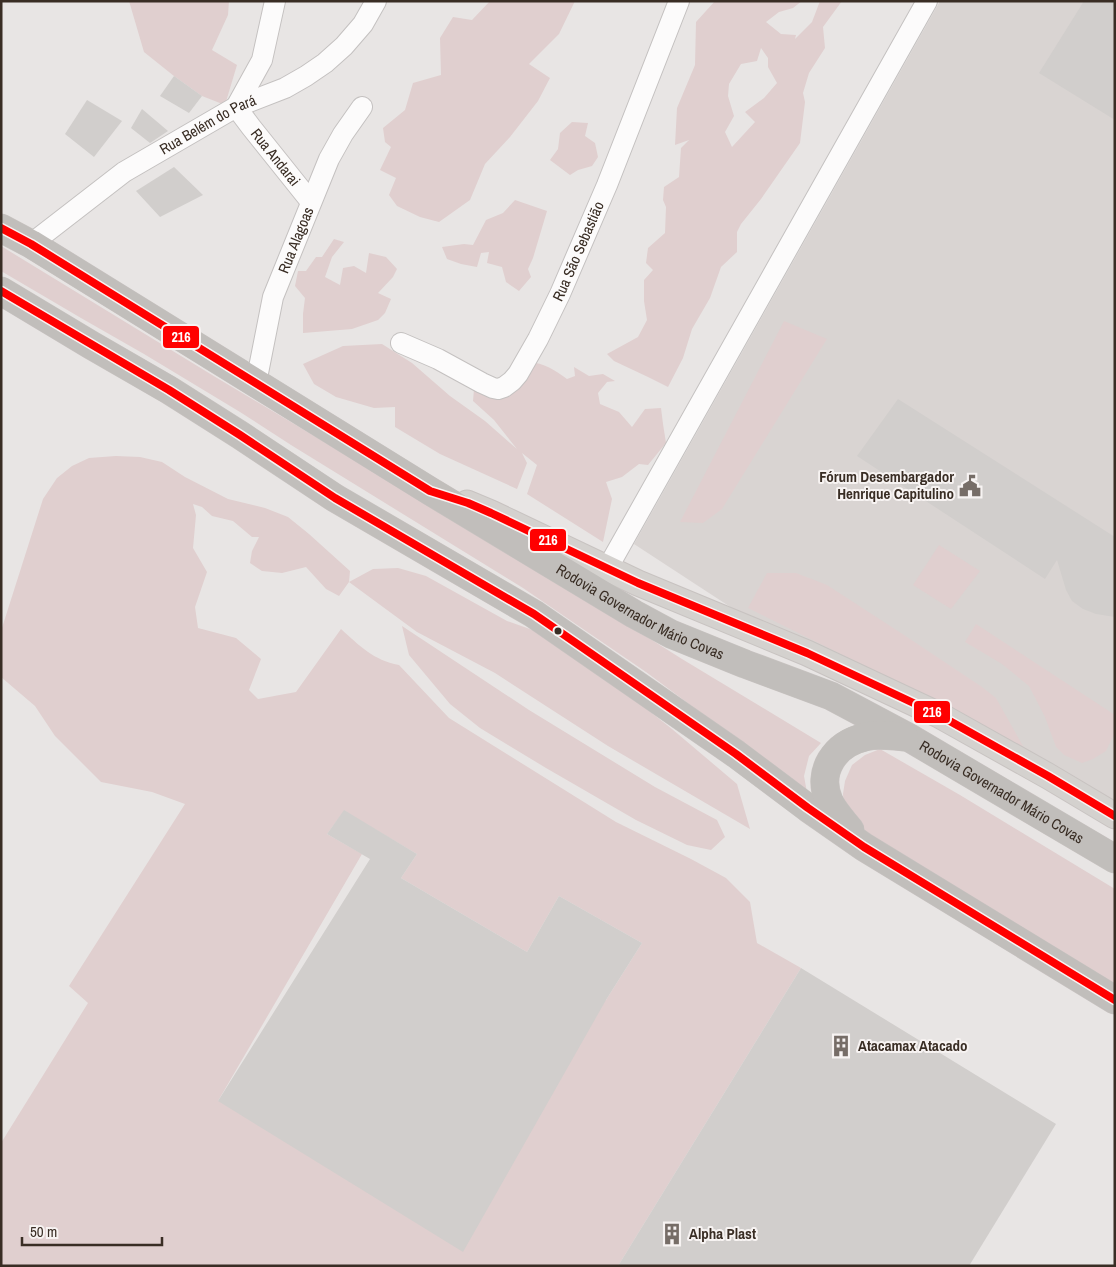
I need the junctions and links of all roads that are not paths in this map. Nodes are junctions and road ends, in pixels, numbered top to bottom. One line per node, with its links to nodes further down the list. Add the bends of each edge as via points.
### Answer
1 (275, 1): 5 (street, via 262,60)
2 (376, 1): 5 (street, Rua Belém do Pará, via 363,24 325,63 285,88)
3 (679, 1): 11 (street, Rua São Sebastião, via 560,294 518,374 504,387 493,388)
4 (926, 1): 14 (street)
5 (236, 107): 7 (street, Rua Andarai); 9 (street, Rua Belém do Pará, via 124,172)
6 (362, 107): 7 (street, Rua Alagoas, via 329,159)
7 (311, 202): 12 (street, Rua Alagoas, via 273,297)
8 (1, 228): 9 (highway, Rodovia Governador Mário Covas)
9 (31, 244): 12 (highway, Rodovia Governador Mário Covas)
10 (1, 291): 17 (highway, via 169,390 335,498 534,614)
11 (401, 343)
12 (256, 383): 13 (highway, Rodovia Governador Mário Covas)
13 (430, 491): 14 (main road, via 491,513); 15 (highway, Rodovia Governador Mário Covas, via 600,595 671,634 831,696)
14 (607, 569): 16 (main road, via 835,665 939,715)
15 (908, 737): 17 (highway, via 876,735 857,739 834,755 828,766 825,776 830,802); 18 (highway, Rodovia Governador Mário Covas)
16 (1115, 816)
17 (864, 847): 19 (highway)
18 (1115, 859)
19 (1115, 1000)

